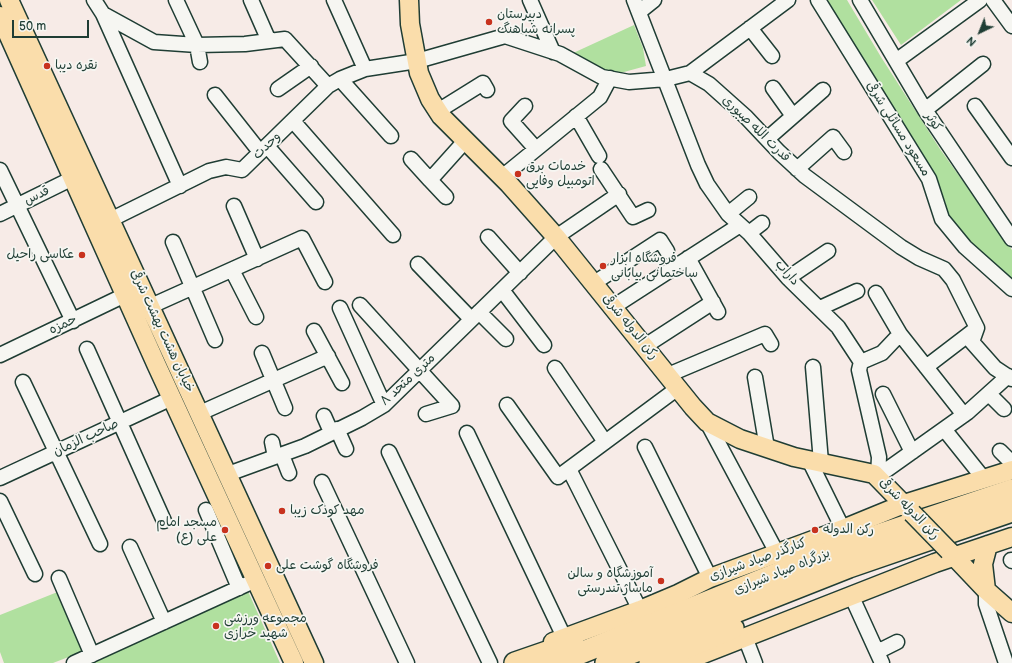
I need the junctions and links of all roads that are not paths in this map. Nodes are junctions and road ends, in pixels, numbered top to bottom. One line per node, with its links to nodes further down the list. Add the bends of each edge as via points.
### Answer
1 (10, 0): 68 (main road, خیابان هشت بهشت شرقی)
2 (94, 0): 15 (street)
3 (176, 0): 20 (street)
4 (251, 0): 19 (street)
5 (334, 0): 28 (street)
6 (409, 0): 23 (main road, رکن الدوله شرقی, via 410,24)
7 (530, 0): 21 (street)
8 (654, 0): 14 (street)
9 (818, 0): 87 (street, مسعود مسائلی شرقی, via 929,179 942,220 965,247)
10 (860, 0): 24 (street, کوثر)
11 (980, 0): 24 (street)
12 (993, 0): 17 (street)
13 (781, 2): 18 (street)
14 (636, 6): 31 (street, داراب)
15 (103, 14): 20 (street, via 154,42); 58 (street)
16 (0, 16): 56 (main road, خیابان هشت بهشت شرقی)
17 (1012, 26)
18 (750, 28): 22 (street); 29 (street)
19 (270, 41): 20 (street); 27 (street, via 286,39)
20 (197, 45): 25 (street)
21 (553, 52): 23 (street, via 505,36); 30 (street)
22 (772, 56)
23 (417, 61): 28 (street, وحدت); 41 (main road, رکن الدوله شرقی, via 419,73)
24 (896, 61): 40 (street, کوثر)
25 (200, 62)
26 (983, 64): 40 (street)
27 (311, 66): 32 (street); 34 (street)
28 (365, 69): 32 (street, وحدت)
29 (690, 74): 31 (street); 46 (street, قدرت الله صبوری, via 709,84)
30 (610, 78): 31 (street, via 629,82); 42 (street, via 600,96)
31 (666, 79): 67 (street, داراب, via 698,166)
32 (334, 82): 44 (street, وحدت); 45 (street)
33 (773, 88): 43 (street)
34 (278, 89)
35 (487, 90): 41 (street, via 483,83)
36 (823, 90): 43 (street)
37 (215, 94): 48 (street)
38 (525, 106): 49 (street, via 512,121)
39 (975, 106): 51 (street)
40 (925, 110): 71 (street, کوثر)
41 (438, 111): 47 (main road, رکن الدوله شرقی)
42 (576, 116): 49 (street); 59 (street)
43 (793, 116): 46 (street)
44 (293, 121): 48 (street, وحدت); 72 (street)
45 (391, 136)
46 (766, 139): 53 (street, قدرت الله صبوری)
47 (465, 141): 55 (main road, رکن الدوله شرقی); 57 (street)
48 (264, 149): 58 (street, وحدت, via 242,170 226,167 209,171); 62 (street)
49 (536, 149): 55 (street)
50 (844, 152): 53 (street, via 833,137)
51 (1012, 158)
52 (411, 159): 57 (street)
53 (797, 169): 100 (street, قدرت الله صبوری, via 901,247 944,269 953,280)
54 (0, 170): 63 (street)
55 (502, 177): 74 (main road, رکن الدوله شرقی)
56 (73, 178): 63 (street, قدس); 91 (main road, خیابان هشت بهشت شرقی)
57 (430, 180): 60 (street)
58 (180, 186): 68 (street, وحدت)
59 (619, 194): 65 (street, via 632,217); 74 (street, ۸ متری متحد)
60 (446, 197)
61 (749, 197): 67 (street)
62 (316, 202)
63 (17, 206): 66 (street, قدس); 99 (street)
64 (234, 206): 79 (street)
65 (648, 210)
66 (0, 214)
67 (728, 214): 70 (street, داراب)
68 (110, 220): 93 (main road, خیابان هشت بهشت شرقی)
69 (762, 223): 70 (street)
70 (744, 229): 78 (street); 83 (street, داراب)
71 (1010, 234)
72 (393, 235)
73 (488, 237): 82 (street)
74 (556, 237): 82 (street, ۸ متری متحد); 85 (main road, رکن الدوله شرقی)
75 (173, 242): 86 (street)
76 (667, 251): 85 (street, via 660,240)
77 (828, 251): 83 (street)
78 (688, 258): 94 (street); 107 (street, via 715,307)
79 (256, 259): 81 (street); 84 (street, via 302,238)
80 (418, 264): 97 (street)
81 (232, 270): 86 (street); 98 (street)
82 (520, 273): 88 (street, ۸ متری متحد)
83 (788, 278): 96 (street, داراب)
84 (326, 282)
85 (594, 283): 94 (main road, رکن الدوله شرقی)
86 (192, 288): 93 (street); 104 (street)
87 (1012, 289)
88 (502, 290): 97 (street, ۸ متری متحد); 106 (street)
89 (857, 291): 96 (street)
90 (876, 293): 102 (street)
91 (125, 295): 99 (street, حمزه); 114 (main road, خیابان هشت بهشت شرقی)
92 (360, 305): 118 (street)
93 (151, 306): 112 (main road, خیابان هشت بهشت شرقی)
94 (613, 307): 107 (main road, رکن الدوله شرقی)
95 (340, 308): 128 (street)
96 (820, 308): 113 (street, داراب, via 838,327)
97 (475, 315): 103 (street); 118 (street, ۸ متری متحد)
98 (256, 317)
99 (73, 321): 109 (street, حمزه)
100 (976, 328): 116 (street); 120 (street, قدرت الله صبوری, via 972,342 995,368)
101 (314, 331): 111 (street)
102 (900, 334): 113 (street, via 882,353); 116 (street)
103 (506, 339)
104 (215, 340)
105 (771, 344): 123 (street, via 765,334)
106 (544, 345)
107 (645, 346): 123 (main road, رکن الدوله شرقی)
108 (87, 349): 136 (street)
109 (1, 352)
110 (262, 353): 121 (street)
111 (328, 356): 121 (street); 124 (street)
112 (175, 359): 114 (main road); 132 (main road, خیابان هشت بهشت شرقی)
113 (861, 362): 157 (street, via 859,370 879,457)
114 (157, 366): 127 (main road, خیابان هشت بهشت شرقی)
115 (813, 367): 151 (street)
116 (926, 367): 134 (street)
117 (555, 368): 142 (street)
118 (420, 369): 128 (street, ۸ متری متحد); 133 (street, via 452,406)
119 (756, 377): 144 (street)
120 (1010, 378): 126 (street)
121 (274, 380): 130 (street); 132 (street)
122 (23, 382): 147 (street)
123 (673, 382): 137 (main road, رکن الدوله شرقی); 142 (street)
124 (342, 383)
125 (883, 394): 149 (street)
126 (989, 394): 131 (street); 134 (street)
127 (172, 398): 136 (street, صاحب الزمان); 178 (main road, خیابان هشت بهشت شرقی)
128 (384, 405): 139 (street, ۸ متری متحد)
129 (507, 405): 153 (street, via 558,477)
130 (285, 408)
131 (1004, 409)
132 (200, 413): 156 (main road, خیابان هشت بهشت شرقی)
133 (426, 414)
134 (964, 415): 138 (street)
135 (324, 416): 139 (street)
136 (120, 422): 147 (street, صاحب الزمان); 166 (street)
137 (707, 422): 144 (main road, رکن الدوله شرقی, via 740,439); 172 (street)
138 (944, 429): 149 (street); 159 (street)
139 (334, 431): 145 (street); 150 (street, ۸ متری متحد)
140 (467, 433): 185 (street)
141 (272, 442): 150 (street)
142 (605, 442): 153 (street)
143 (645, 448): 177 (street)
144 (767, 448): 151 (main road, رکن الدوله شرقی)
145 (346, 449)
146 (1000, 451): 152 (street)
147 (56, 452): 158 (street, صاحب الزمان); 169 (street)
148 (389, 452): 194 (street)
149 (912, 452): 157 (street)
150 (278, 456): 155 (street); 156 (street, ۸ متری متحد)
151 (815, 461): 157 (main road, رکن الدوله شرقی); 168 (street)
152 (1012, 463)
153 (569, 469): 182 (street)
154 (1012, 470): 159 (main road, کنارگذر صیاد شیرازی)
155 (289, 473)
156 (228, 474): 192 (main road, خیابان هشت بهشت شرقی)
157 (878, 476): 163 (main road, رکن الدوله شرقی)
158 (0, 478)
159 (984, 479): 163 (main road, کنارگذر صیاد شیرازی)
160 (322, 482): 193 (street)
161 (1012, 490): 168 (highway, بزرگراه صیاد شیرازی)
162 (0, 501): 175 (street)
163 (908, 508): 168 (main road, کنارگذر صیاد شیرازی); 173 (main road, رکن الدوله شرقی, bridge)
164 (206, 510): 179 (street)
165 (1012, 511): 174 (highway, بزرگراه صیاد شیرازی)
166 (164, 521)
167 (1012, 537): 170 (main road)
168 (843, 538): 172 (main road, کنارگذر صیاد شیرازی); 196 (highway, via 722,582 581,640); 197 (highway, بزرگراه صیاد شیرازی)
169 (100, 544)
170 (988, 545): 173 (main road); 180 (main road, via 983,564)
171 (130, 547): 184 (street)
172 (777, 553): 177 (main road, کنارگذر صیاد شیرازی)
173 (951, 554): 180 (main road, رکن الدوله شرقی); 181 (main road)
174 (849, 567): 198 (highway, بزرگراه صیاد شیرازی); 199 (highway, via 755,619)
175 (35, 574)
176 (59, 578): 188 (street)
177 (710, 578): 182 (main road, کنارگذر صیاد شیرازی)
178 (256, 580): 179 (street); 191 (main road, خیابان هشت بهشت شرقی)
179 (240, 588): 184 (street)
180 (986, 590): 183 (main road, رکن الدوله شرقی); 202 (street, via 986,604)
181 (851, 595): 186 (main road); 189 (street)
182 (640, 610): 185 (main road, کنارگذر صیاد شیرازی)
183 (1011, 611)
184 (164, 622): 188 (street)
185 (564, 637): 195 (main road, کنارگذر صیاد شیرازی)
186 (745, 637): 200 (main road); 201 (street)
187 (897, 642): 189 (street)
188 (92, 655): 190 (street)
189 (877, 659)
190 (74, 663)
191 (294, 663)
192 (314, 663)
193 (407, 663)
194 (490, 663)
195 (510, 663)
196 (515, 663)
197 (556, 663)
198 (606, 663)
199 (650, 663)
200 (680, 663)
201 (755, 663)
202 (1006, 663)

